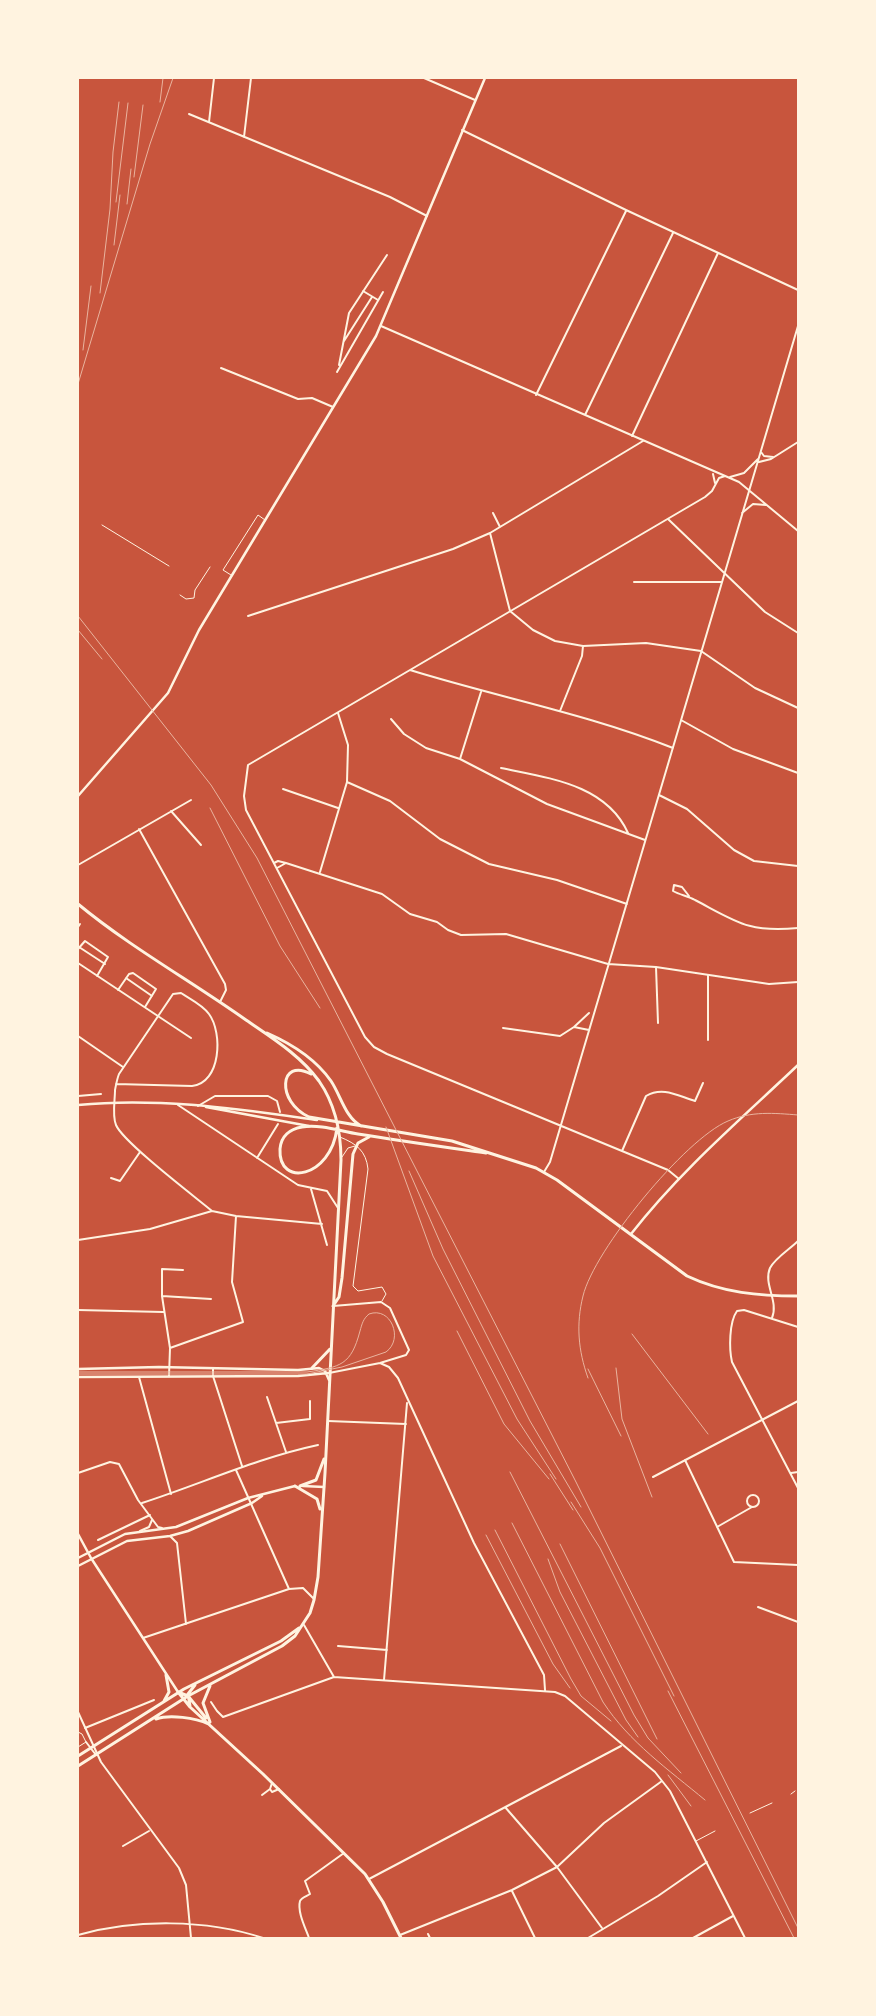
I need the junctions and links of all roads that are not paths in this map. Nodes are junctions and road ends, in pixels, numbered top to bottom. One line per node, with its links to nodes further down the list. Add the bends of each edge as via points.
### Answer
1 (214, 78): 7 (street)
2 (251, 78): 9 (street)
3 (424, 78): 5 (street)
4 (485, 78): 5 (street)
5 (475, 100): 8 (street)
6 (189, 114): 7 (street)
7 (209, 122): 9 (street)
8 (462, 130): 10 (street); 11 (street)
9 (244, 136): 11 (street, via 390,197)
10 (626, 210): 12 (street); 26 (street)
11 (427, 216): 20 (street)
12 (673, 232): 13 (street); 28 (street)
13 (718, 253): 15 (street); 29 (street)
14 (387, 255): 16 (street)
15 (798, 290)
16 (363, 291): 18 (street); 22 (street, via 346,319)
17 (383, 292): 19 (street)
18 (372, 297): 19 (street); 22 (street)
19 (378, 300): 23 (street)
20 (381, 326): 26 (street); 27 (street)
21 (798, 326): 32 (street)
22 (343, 342): 23 (street)
23 (340, 365): 25 (street)
24 (221, 368): 27 (street, via 298,399 312,398)
25 (337, 372)
26 (536, 395): 28 (street)
27 (334, 408): 44 (street)
28 (585, 416): 29 (street)
29 (632, 436): 30 (street)
30 (643, 441): 36 (street); 46 (street)
31 (798, 443): 34 (street)
32 (760, 452): 33 (street); 34 (street)
33 (759, 457): 35 (street); 37 (street, via 744,473)
34 (773, 457): 35 (street)
35 (757, 464): 39 (street)
36 (712, 472): 37 (street); 38 (street)
37 (726, 476): 38 (street); 39 (street)
38 (715, 484): 43 (street, via 705,497)
39 (749, 489): 40 (street); 42 (street)
40 (767, 505): 42 (street, via 751,504); 47 (street)
41 (493, 513): 46 (street)
42 (741, 515): 51 (street)
43 (668, 519): 51 (street); 56 (street)
44 (265, 520): 52 (street); 52 (street, via 258,515 223,570)
45 (102, 525): 49 (street)
46 (500, 527): 48 (street)
47 (798, 531)
48 (490, 533): 56 (street); 57 (street, via 453,549)
49 (169, 566)
50 (210, 567): 55 (street, via 195,590 194,598)
51 (724, 572): 54 (street); 58 (street, via 766,612)
52 (232, 575): 75 (street, via 194,638 168,693)
53 (634, 582): 54 (street)
54 (721, 582): 60 (street)
55 (180, 595)
56 (510, 611): 59 (street, via 534,630 555,640); 61 (street)
57 (248, 616)
58 (798, 633)
59 (583, 646): 60 (street, via 646,643); 64 (street)
60 (701, 651): 63 (street, via 754,688); 67 (street)
61 (410, 670): 62 (street); 65 (street)
62 (480, 692): 64 (street); 69 (street)
63 (798, 708)
64 (560, 711): 68 (street)
65 (338, 713): 72 (street, via 348,745); 83 (street, via 248,765 244,802)
66 (390, 718): 69 (street, via 413,742)
67 (681, 720): 68 (street); 71 (street, via 733,749)
68 (673, 748): 74 (street)
69 (460, 759): 80 (street, via 547,804)
70 (500, 768): 80 (street, via 591,792 614,809)
71 (798, 773)
72 (347, 782): 77 (street); 91 (street, via 390,801 440,839 489,864 557,880)
73 (283, 789): 77 (street)
74 (659, 795): 81 (street); 86 (street, via 687,809 734,850 754,861)
75 (78, 796)
76 (191, 800): 78 (street)
77 (338, 808): 88 (street)
78 (171, 811): 79 (street); 82 (street)
79 (140, 829): 85 (street); 107 (street, via 226,984)
80 (628, 833): 81 (street)
81 (646, 840): 91 (street)
82 (201, 846)
83 (274, 864): 84 (street); 87 (street)
84 (286, 864): 87 (street); 88 (street)
85 (78, 865)
86 (798, 866)
87 (276, 869): 135 (street, via 365,1037 374,1047)
88 (319, 873): 98 (street, via 382,894 410,914 437,922 454,933 469,936 497,933 520,937)
89 (689, 896): 89 (street, via 682,887 674,885 673,891); 94 (street, via 748,927 762,930)
90 (78, 904): 107 (main road)
91 (627, 904): 98 (street)
92 (80, 924): 93 (street)
93 (78, 927)
94 (798, 928)
95 (78, 948): 97 (street); 97 (street, via 84,941 91,944 108,956)
96 (79, 964): 100 (street); 102 (street)
97 (105, 964): 102 (street)
98 (608, 964): 99 (street); 114 (street)
99 (656, 967): 101 (street); 111 (street)
100 (78, 968)
101 (708, 975): 104 (street, via 768,984); 118 (street)
102 (97, 976): 105 (street)
103 (126, 978): 105 (street); 106 (street); 106 (street, via 132,973 156,989)
104 (798, 982)
105 (118, 990): 108 (street)
106 (152, 996): 108 (street)
107 (220, 1002): 115 (main road)
108 (145, 1007): 110 (street)
109 (589, 1013): 112 (street)
110 (158, 1016): 117 (street); 120 (street); 123 (street, via 177,992 206,1009 214,1027 218,1055 216,1066 194,1086)
111 (658, 1023)
112 (574, 1027): 113 (street, via 560,1036); 114 (street)
113 (503, 1028)
114 (588, 1030): 135 (street)
115 (262, 1031): 121 (main road, via 294,1055); 137 (main road, via 296,1047 320,1067 351,1117)
116 (78, 1036): 120 (street)
117 (191, 1038)
118 (708, 1040)
119 (798, 1065): 148 (street)
120 (123, 1067): 123 (street)
121 (316, 1078): 132 (main road, via 307,1072 296,1071 288,1077 285,1088 296,1109); 133 (main road, via 330,1102)
122 (703, 1083): 142 (street, via 695,1101 666,1091 646,1096)
123 (116, 1084): 126 (street)
124 (101, 1094): 125 (street)
125 (78, 1096)
126 (115, 1102): 127 (street); 128 (street); 141 (street, via 116,1128)
127 (176, 1103): 129 (street); 144 (street)
128 (78, 1105)
129 (198, 1106): 130 (street); 131 (street, via 213,1096 268,1096 277,1101)
130 (202, 1106): 132 (street); 136 (street)
131 (280, 1112)
132 (317, 1120): 137 (main road)
133 (337, 1123): 136 (main road, via 333,1147 323,1163 306,1173 291,1170 281,1157 283,1138 297,1128); 139 (main road)
134 (278, 1124): 144 (street)
135 (561, 1126): 142 (street); 146 (street)
136 (316, 1127): 138 (main road)
137 (364, 1127): 143 (main road, via 452,1142)
138 (372, 1136): 143 (main road); 164 (main road, via 362,1139 355,1148 342,1278)
139 (340, 1137): 140 (street); 145 (main road)
140 (358, 1145): 145 (street, via 348,1148); 163 (street, via 365,1155 369,1176 353,1286 358,1291 382,1286 386,1294)
141 (141, 1151): 147 (street, via 120,1181); 151 (street)
142 (622, 1151): 148 (street, via 668,1170)
143 (492, 1154): 146 (main road)
144 (257, 1158): 149 (street)
145 (341, 1160): 150 (main road)
146 (544, 1172): 154 (main road)
147 (111, 1178)
148 (679, 1179): 154 (street)
149 (311, 1190): 150 (street, via 329,1192); 153 (street)
150 (338, 1209): 164 (main road)
151 (212, 1211): 152 (street); 155 (street, via 150,1230)
152 (236, 1216): 153 (street); 169 (street, via 232,1282 242,1322)
153 (322, 1224): 157 (street)
154 (630, 1235): 160 (main road, via 687,1276 704,1284 740,1293)
155 (78, 1240)
156 (798, 1241): 160 (street, via 770,1269 768,1278)
157 (327, 1245)
158 (184, 1270): 159 (street, via 162,1268)
159 (162, 1296): 162 (street); 166 (street)
160 (773, 1296): 161 (main road); 167 (street)
161 (798, 1296)
162 (211, 1299)
163 (381, 1302): 164 (street); 171 (street, via 390,1308 409,1350 406,1355)
164 (333, 1306): 170 (main road)
165 (78, 1310): 166 (street)
166 (163, 1312): 169 (street)
167 (772, 1318): 168 (street); 186 (street, via 738,1310 734,1317 730,1350 732,1362)
168 (798, 1327)
169 (170, 1348): 174 (street)
170 (331, 1349): 172 (main road); 176 (main road)
171 (380, 1363): 176 (street); 183 (street, via 392,1370)
172 (312, 1368): 175 (street); 176 (street)
173 (78, 1369): 174 (street)
174 (169, 1369): 175 (street); 177 (street)
175 (214, 1369): 178 (street)
176 (328, 1373): 178 (street); 185 (main road)
177 (169, 1376): 178 (street); 180 (street)
178 (213, 1376): 193 (street)
179 (78, 1377): 180 (street)
180 (139, 1377): 203 (street)
181 (267, 1397): 187 (street)
182 (310, 1401): 187 (street, via 310,1419)
183 (407, 1401): 188 (street); 236 (street, via 474,1544 544,1675)
184 (798, 1401): 186 (street)
185 (327, 1420): 188 (street); 191 (main road)
186 (763, 1420): 192 (street); 197 (street)
187 (276, 1423): 190 (street)
188 (406, 1424): 230 (street)
189 (318, 1445): 190 (street)
190 (286, 1452): 193 (street)
191 (326, 1453): 200 (main road, via 318,1477); 201 (main road)
192 (685, 1460): 198 (street); 211 (street)
193 (242, 1466): 194 (street)
194 (236, 1470): 203 (street); 205 (street)
195 (78, 1472): 207 (street, via 110,1462 119,1464)
196 (798, 1472): 197 (street)
197 (791, 1474): 202 (street)
198 (652, 1476)
199 (295, 1486): 200 (street); 204 (street); 209 (main road, via 317,1499)
200 (300, 1486): 201 (street)
201 (324, 1487): 209 (main road)
202 (798, 1488)
203 (170, 1494): 207 (street)
204 (263, 1495): 205 (street); 206 (street)
205 (248, 1498): 206 (street); 212 (street)
206 (252, 1503): 215 (street); 222 (street)
207 (142, 1504): 210 (street)
208 (752, 1507): 208 (street, via 758,1504 754,1496 748,1497 747,1501); 211 (street)
209 (321, 1514): 223 (main road)
210 (151, 1516): 212 (street, via 158,1527); 213 (street, via 149,1527); 216 (street)
211 (716, 1527): 221 (street, via 732,1559 738,1564)
212 (166, 1529): 213 (street)
213 (140, 1531): 217 (street, via 125,1534)
214 (78, 1534): 217 (street)
215 (170, 1536): 219 (street, via 127,1541); 226 (street, via 177,1543)
216 (98, 1540)
217 (88, 1553): 218 (street); 219 (street)
218 (78, 1558)
219 (91, 1558): 220 (street); 228 (street)
220 (78, 1566)
221 (798, 1566)
222 (289, 1589): 223 (street, via 308,1590); 226 (street)
223 (314, 1600): 227 (main road)
224 (758, 1607): 225 (street)
225 (798, 1622)
226 (186, 1624): 228 (street)
227 (303, 1625): 232 (street); 234 (main road, via 281,1641); 235 (main road, via 282,1646)
228 (143, 1638): 231 (street)
229 (338, 1646): 230 (street)
230 (387, 1650): 233 (street)
231 (166, 1675): 237 (street); 241 (main road, via 169,1692)
232 (334, 1677): 233 (street); 242 (street, via 224,1717)
233 (384, 1680): 236 (street)
234 (195, 1684): 237 (main road); 238 (main road)
235 (211, 1684): 238 (main road); 248 (main road, via 203,1703)
236 (545, 1690): 253 (street, via 565,1696)
237 (178, 1692): 238 (main road); 240 (main road); 241 (main road)
238 (188, 1696): 240 (main road); 243 (main road); 248 (main road)
239 (154, 1700): 249 (street)
240 (184, 1700): 243 (main road); 245 (main road)
241 (164, 1702): 252 (main road)
242 (211, 1702)
243 (190, 1707): 248 (main road)
244 (78, 1712): 246 (street)
245 (150, 1720): 248 (main road, via 161,1717 200,1720); 256 (main road)
246 (82, 1722): 247 (street); 249 (street)
247 (78, 1723)
248 (212, 1725): 260 (main road)
249 (85, 1728): 252 (street)
250 (78, 1732): 251 (street)
251 (86, 1742): 254 (street); 255 (street)
252 (94, 1746): 255 (main road); 256 (street)
253 (622, 1746): 259 (street); 267 (street)
254 (78, 1747)
255 (89, 1749): 256 (street); 257 (main road)
256 (96, 1755): 258 (main road); 269 (street)
257 (78, 1756)
258 (78, 1766)
259 (662, 1780): 271 (street); 275 (street, via 604,1823)
260 (272, 1783): 261 (street); 262 (main road)
261 (270, 1789): 262 (street, via 272,1792); 265 (street)
262 (278, 1790): 273 (main road)
263 (796, 1791): 264 (street)
264 (791, 1794)
265 (262, 1795)
266 (772, 1803): 268 (street)
267 (505, 1807): 275 (street); 276 (street)
268 (750, 1813)
269 (150, 1830): 272 (street); 279 (street, via 179,1868 186,1885)
270 (715, 1831): 271 (street)
271 (696, 1841): 274 (street)
272 (123, 1846)
273 (344, 1854): 276 (main road); 286 (street, via 305,1882 310,1894 300,1902 302,1920)
274 (707, 1862): 278 (street); 280 (street, via 658,1896)
275 (557, 1867): 277 (street); 280 (street)
276 (369, 1879): 283 (main road)
277 (512, 1890): 283 (street); 288 (street)
278 (733, 1916): 290 (street); 291 (street)
279 (190, 1924): 282 (street, via 119,1925); 284 (street); 285 (street, via 220,1927)
280 (602, 1928): 289 (street)
281 (428, 1934): 287 (street)
282 (78, 1935)
283 (400, 1937)
284 (191, 1938)
285 (263, 1938)
286 (310, 1938)
287 (430, 1938)
288 (535, 1938)
289 (588, 1938)
290 (693, 1938)
291 (745, 1938)

